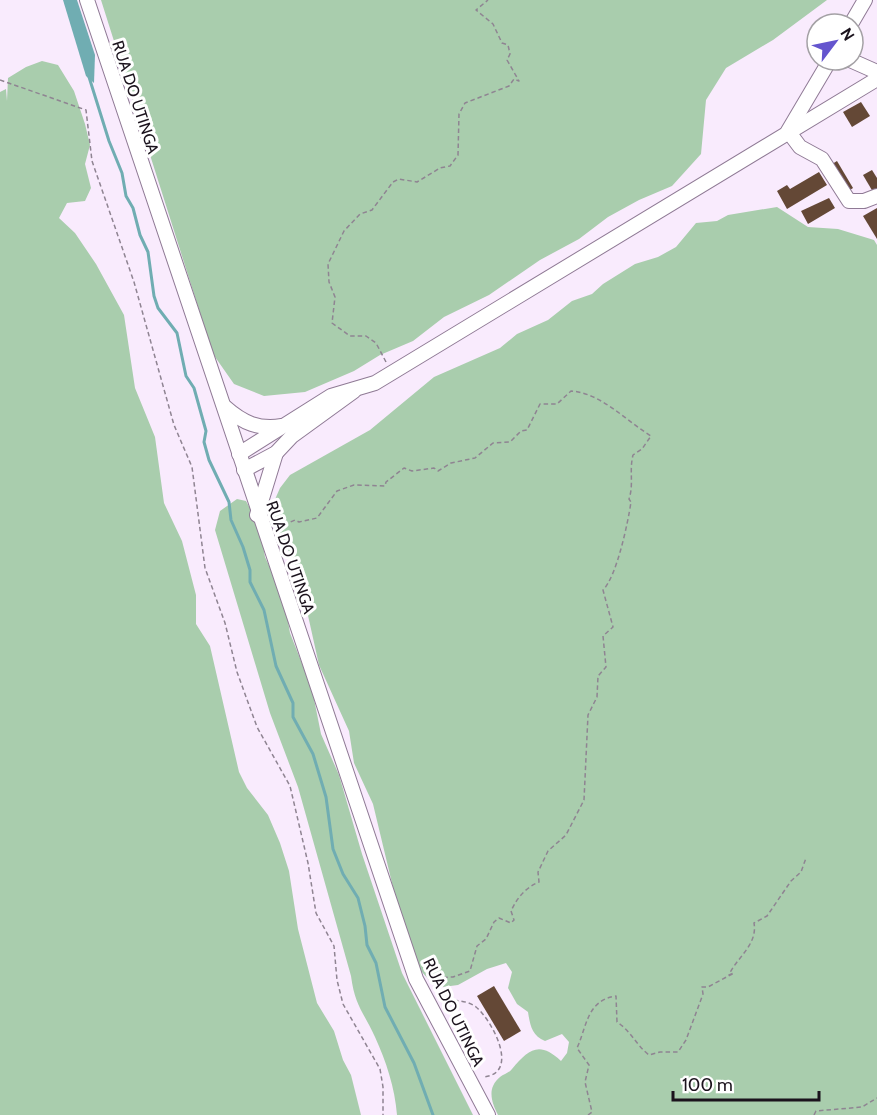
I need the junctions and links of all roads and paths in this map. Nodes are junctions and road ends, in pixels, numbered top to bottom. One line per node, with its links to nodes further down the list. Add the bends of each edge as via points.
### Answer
1 (87, 0): 10 (street, RUA DO UTINGA)
2 (488, 0): 8 (path, via 476,10 493,24 502,43 508,45 507,60 519,81 465,103 459,114 458,155 450,166 417,182 393,182 372,210 360,214 344,231 328,264 335,297 332,323 350,336 366,336 376,343)
3 (823, 72): 6 (street)
4 (877, 79): 6 (street)
5 (0, 80): 22 (path, via 87,110 92,161 134,282 174,425 192,467 205,568 257,727 290,786 309,863 316,913 334,946 343,1004 380,1069)
6 (788, 131): 7 (street, via 800,147 822,159 849,201); 8 (street)
7 (877, 196)
8 (392, 372): 9 (street)
9 (356, 389): 11 (street, via 331,396); 12 (street, via 292,436)
10 (225, 407): 11 (street, via 247,423 270,428); 13 (street, RUA DO UTINGA)
11 (282, 426): 13 (street)
12 (276, 453): 14 (street); 15 (street)
13 (239, 454): 14 (street, RUA DO UTINGA)
14 (244, 470): 15 (street, RUA DO UTINGA)
15 (258, 514): 16 (street, RUA DO UTINGA)
16 (265, 534): 18 (street, RUA DO UTINGA); 18 (path, via 295,520 317,518 337,491 354,485 385,486 404,468 438,471 475,458 493,443 510,442 526,430 540,404 557,404 571,391 584,392 606,404 651,436 633,455 633,486 622,550 603,590 613,627 603,636 606,667 598,676 597,697 588,715 584,800 570,830 548,851 538,872 539,882 516,901 511,911 514,920 510,923 499,918 494,922 486,939 477,946 470,971)
17 (806, 858): 24 (path, via 801,872 766,916 754,923 755,932 729,975 734,973 702,987 703,994 678,1052 649,1055 637,1045 630,1030 617,1022 616,996 606,997 592,1008 577,1048 588,1065 585,1082 592,1112)
18 (416, 978): 19 (street, RUA DO UTINGA)
19 (422, 992): 20 (street, RUA DO UTINGA); 20 (path, via 475,1006 502,1048 499,1068 490,1077)
20 (467, 1078): 23 (street, RUA DO UTINGA)
21 (877, 1098): 25 (path, via 862,1107 816,1111)
22 (383, 1115)
23 (488, 1115)
24 (588, 1115)
25 (814, 1115)

